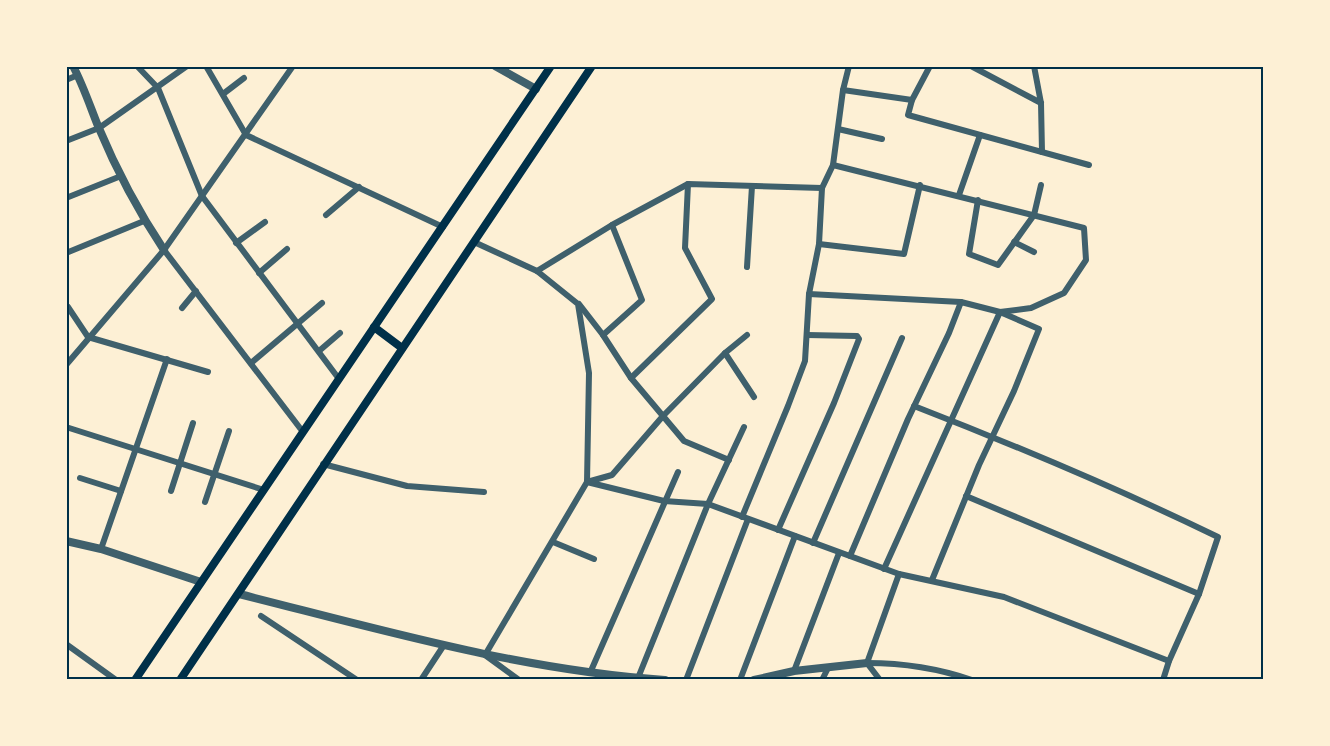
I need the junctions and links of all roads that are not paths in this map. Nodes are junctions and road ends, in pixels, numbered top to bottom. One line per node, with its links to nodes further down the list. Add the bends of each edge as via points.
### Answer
1 (73, 66): 13 (street)
2 (137, 66): 16 (street)
3 (187, 66): 16 (street)
4 (206, 66): 19 (street)
5 (293, 66): 24 (street)
6 (495, 66): 17 (street)
7 (551, 66): 17 (main road)
8 (592, 66): 48 (main road)
9 (849, 66): 18 (street)
10 (930, 66): 20 (street)
11 (971, 66): 21 (street)
12 (1034, 66): 21 (street)
13 (78, 75): 15 (street); 22 (street)
14 (244, 78): 19 (street)
15 (66, 80)
16 (158, 88): 22 (street); 39 (street)
17 (536, 88): 47 (main road)
18 (843, 90): 20 (street); 23 (street)
19 (224, 94): 24 (street)
20 (912, 100): 25 (street, via 908,115)
21 (1041, 103): 28 (street)
22 (99, 128): 27 (street); 31 (street)
23 (838, 129): 26 (street); 29 (street)
24 (246, 135): 36 (street); 39 (street)
25 (980, 135): 28 (street); 38 (street)
26 (882, 139)
27 (66, 141)
28 (1042, 152): 30 (street)
29 (833, 165): 33 (street); 37 (street)
30 (1089, 165)
31 (121, 176): 40 (street); 44 (street)
32 (688, 184): 35 (street); 46 (street); 82 (street, via 685,248 712,299)
33 (920, 185): 38 (street); 51 (street, via 904,254)
34 (1041, 185): 43 (street)
35 (752, 186): 37 (street); 56 (street)
36 (359, 187): 42 (street); 47 (street)
37 (822, 188): 51 (street)
38 (959, 195): 41 (street)
39 (202, 196): 50 (street); 53 (street)
40 (66, 198)
41 (978, 200): 43 (street); 49 (street, via 969,254 998,265)
42 (326, 215)
43 (1034, 215): 49 (street); 66 (street, via 1084,228 1086,260 1064,293 1031,308)
44 (144, 220): 53 (street); 55 (street)
45 (265, 222): 50 (street)
46 (612, 225): 57 (street); 70 (street, via 642,300)
47 (443, 227): 68 (main road)
48 (474, 242): 57 (street); 75 (main road)
49 (1014, 242): 54 (street)
50 (236, 243): 58 (street)
51 (819, 244): 60 (street)
52 (287, 249): 58 (street)
53 (164, 250): 59 (street); 73 (street)
54 (1034, 252)
55 (66, 254)
56 (747, 267)
57 (537, 271): 63 (street)
58 (259, 273): 67 (street)
59 (196, 291): 65 (street); 79 (street)
60 (809, 294): 61 (street); 72 (street)
61 (961, 302): 66 (street); 85 (street)
62 (322, 303): 67 (street)
63 (578, 304): 70 (street); 101 (street, via 589,373)
64 (68, 307): 73 (street)
65 (182, 308)
66 (1000, 312): 87 (street); 93 (street, via 1039,329)
67 (298, 324): 76 (street); 79 (street)
68 (374, 327): 75 (main road); 83 (main road)
69 (340, 333): 76 (street)
70 (603, 335): 82 (street)
71 (747, 335): 77 (street)
72 (807, 335): 110 (street, via 804,361); 111 (street, via 859,339)
73 (88, 337): 78 (street); 80 (street)
74 (902, 338): 115 (street)
75 (402, 348): 97 (main road)
76 (319, 351): 83 (street)
77 (725, 353): 84 (street); 86 (street)
78 (167, 359): 81 (street); 94 (street)
79 (251, 363): 92 (street)
80 (66, 365)
81 (208, 372)
82 (631, 378): 86 (street)
83 (339, 379): 92 (main road)
84 (754, 397)
85 (914, 406): 87 (street); 118 (street)
86 (663, 416): 95 (street, via 684,441); 101 (street, via 612,474)
87 (951, 420): 93 (street); 120 (street)
88 (193, 423): 96 (street)
89 (744, 427): 95 (street)
90 (66, 428): 94 (street)
91 (229, 431): 99 (street)
92 (303, 432): 103 (main road)
93 (992, 436): 106 (street); 125 (street, via 1218,537)
94 (136, 449): 96 (street); 104 (street)
95 (729, 460): 109 (street)
96 (180, 463): 99 (street); 102 (street)
97 (324, 464): 105 (street, via 407,486); 124 (main road)
98 (678, 472): 107 (street)
99 (213, 474): 103 (street); 108 (street)
100 (80, 478): 104 (street)
101 (587, 482): 107 (street); 114 (street)
102 (171, 490)
103 (264, 490): 123 (main road)
104 (121, 491): 116 (street)
105 (484, 492)
106 (966, 496): 122 (street); 125 (street)
107 (664, 501): 109 (street); 134 (street)
108 (205, 502)
109 (708, 504): 110 (street); 136 (street)
110 (745, 518): 111 (street); 144 (street)
111 (778, 530): 112 (street)
112 (795, 536): 115 (street); 145 (street)
113 (66, 541): 116 (street)
114 (553, 542): 119 (street); 129 (street)
115 (813, 543): 117 (street)
116 (101, 549): 123 (street)
117 (839, 553): 118 (street); 133 (street)
118 (850, 556): 120 (street)
119 (594, 559)
120 (884, 569): 121 (street)
121 (899, 574): 122 (street); 131 (street)
122 (932, 580): 130 (street, via 1004,597)
123 (201, 582): 138 (main road)
124 (239, 594): 128 (street); 139 (main road)
125 (1199, 594): 130 (street)
126 (261, 616): 140 (street)
127 (66, 644): 137 (street)
128 (444, 645): 129 (street); 141 (street)
129 (485, 655): 134 (street); 142 (street)
130 (1169, 662): 150 (street)
131 (867, 663): 132 (street); 148 (street); 149 (street, via 942,670)
132 (828, 668): 133 (street); 147 (street)
133 (794, 671): 135 (street)
134 (590, 673): 136 (street)
135 (775, 677): 146 (street)
136 (638, 678): 143 (street)
137 (116, 680)
138 (135, 680)
139 (180, 680)
140 (357, 680)
141 (421, 680)
142 (519, 680)
143 (664, 680)
144 (686, 680)
145 (740, 680)
146 (754, 680)
147 (822, 680)
148 (880, 680)
149 (972, 680)
150 (1163, 680)

